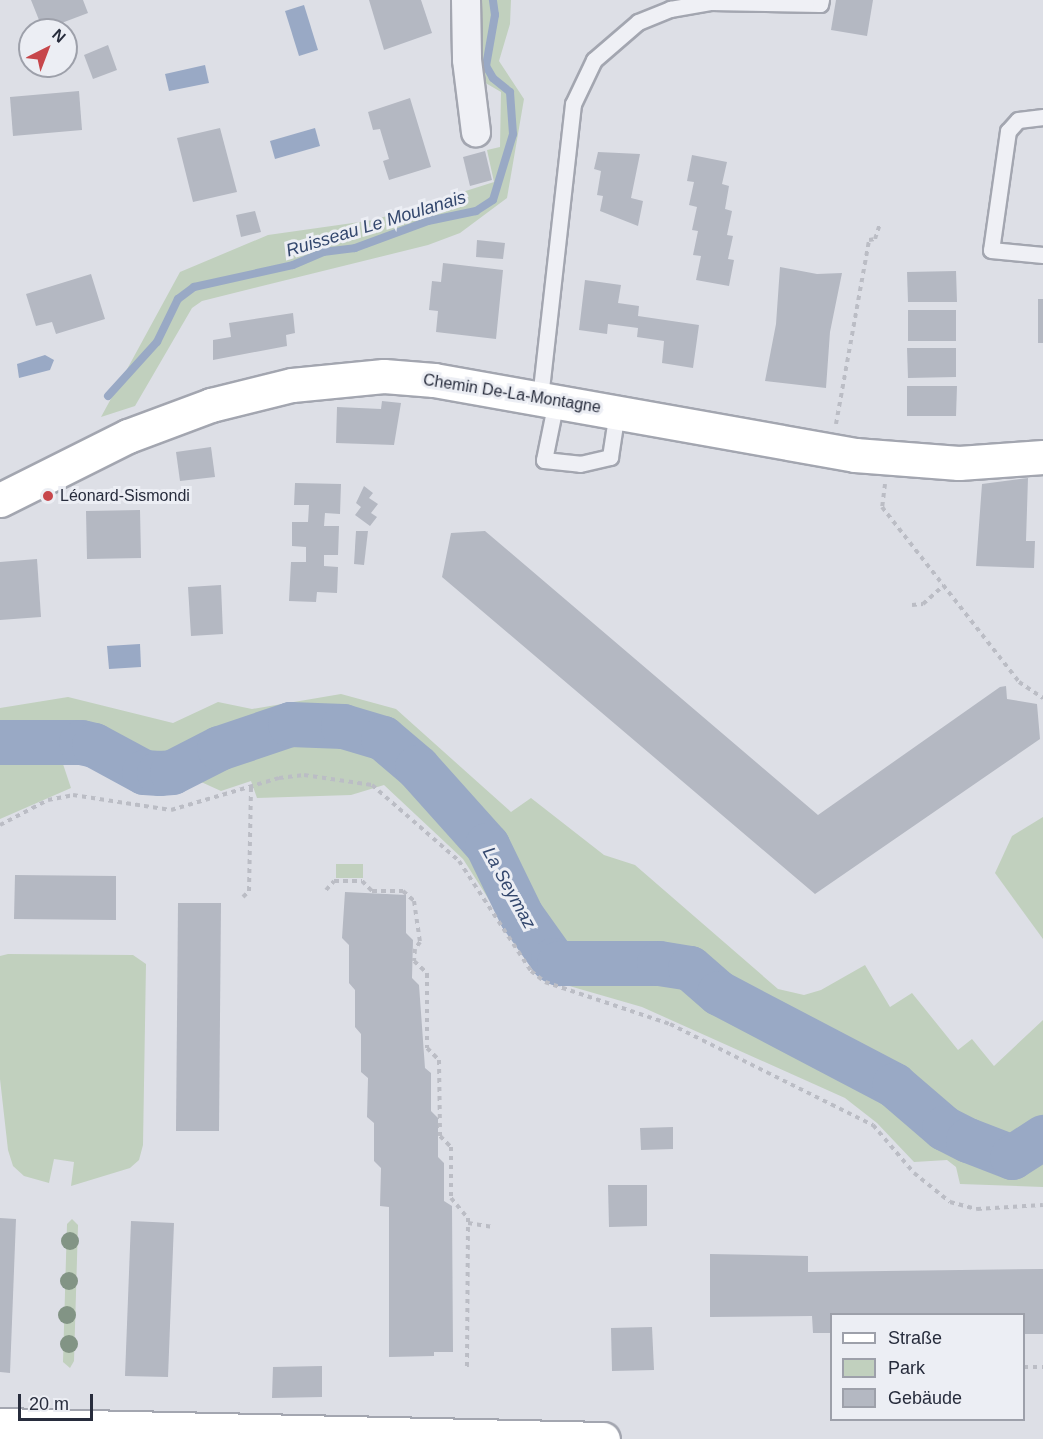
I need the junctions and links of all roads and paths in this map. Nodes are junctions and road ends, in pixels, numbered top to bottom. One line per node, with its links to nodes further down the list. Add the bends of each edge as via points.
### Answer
1 (466, 0): 4 (street, via 467,60)
2 (821, 0): 7 (lane, via 820,4 711,2 670,9 638,22 594,60 573,104)
3 (1043, 117): 6 (lane, via 1018,120 1008,131 991,250)
4 (476, 132)
5 (880, 224): 9 (path, via 875,239 869,240)
6 (1043, 255)
7 (548, 400): 8 (street, Chemin De-La-Montagne); 8 (lane, via 544,460 580,464 610,457); 12 (street, Chemin De-La-Montagne, via 434,380 384,376 292,385 161,422)
8 (617, 411): 10 (street, Chemin De-La-Montagne, via 905,461 959,463)
9 (834, 434)
10 (1043, 457)
11 (886, 477): 13 (path, via 882,507)
12 (0, 500)
13 (944, 585): 14 (path, via 923,604); 15 (path, via 1019,682)
14 (912, 605)
15 (1043, 698)
16 (251, 786): 17 (path, via 171,810 130,806 87,795 65,796 48,800); 19 (path, via 249,891); 20 (path, via 304,775 372,785 459,861 531,971 545,982 670,1024 873,1125 914,1173 950,1203 977,1209)
17 (0, 825)
18 (326, 890): 21 (path, via 334,881 362,881 372,891 403,891 414,901 420,942 414,961 427,973 427,1048 439,1060 440,1136 451,1147 451,1198)
19 (243, 897)
20 (1043, 1205)
21 (468, 1223): 22 (path); 23 (path)
22 (493, 1227)
23 (467, 1367)
24 (1025, 1367): 25 (path)
25 (1043, 1367)
26 (0, 1425): 27 (street)
27 (99, 1433): 28 (street)
28 (492, 1438): 29 (street)
29 (603, 1439)

